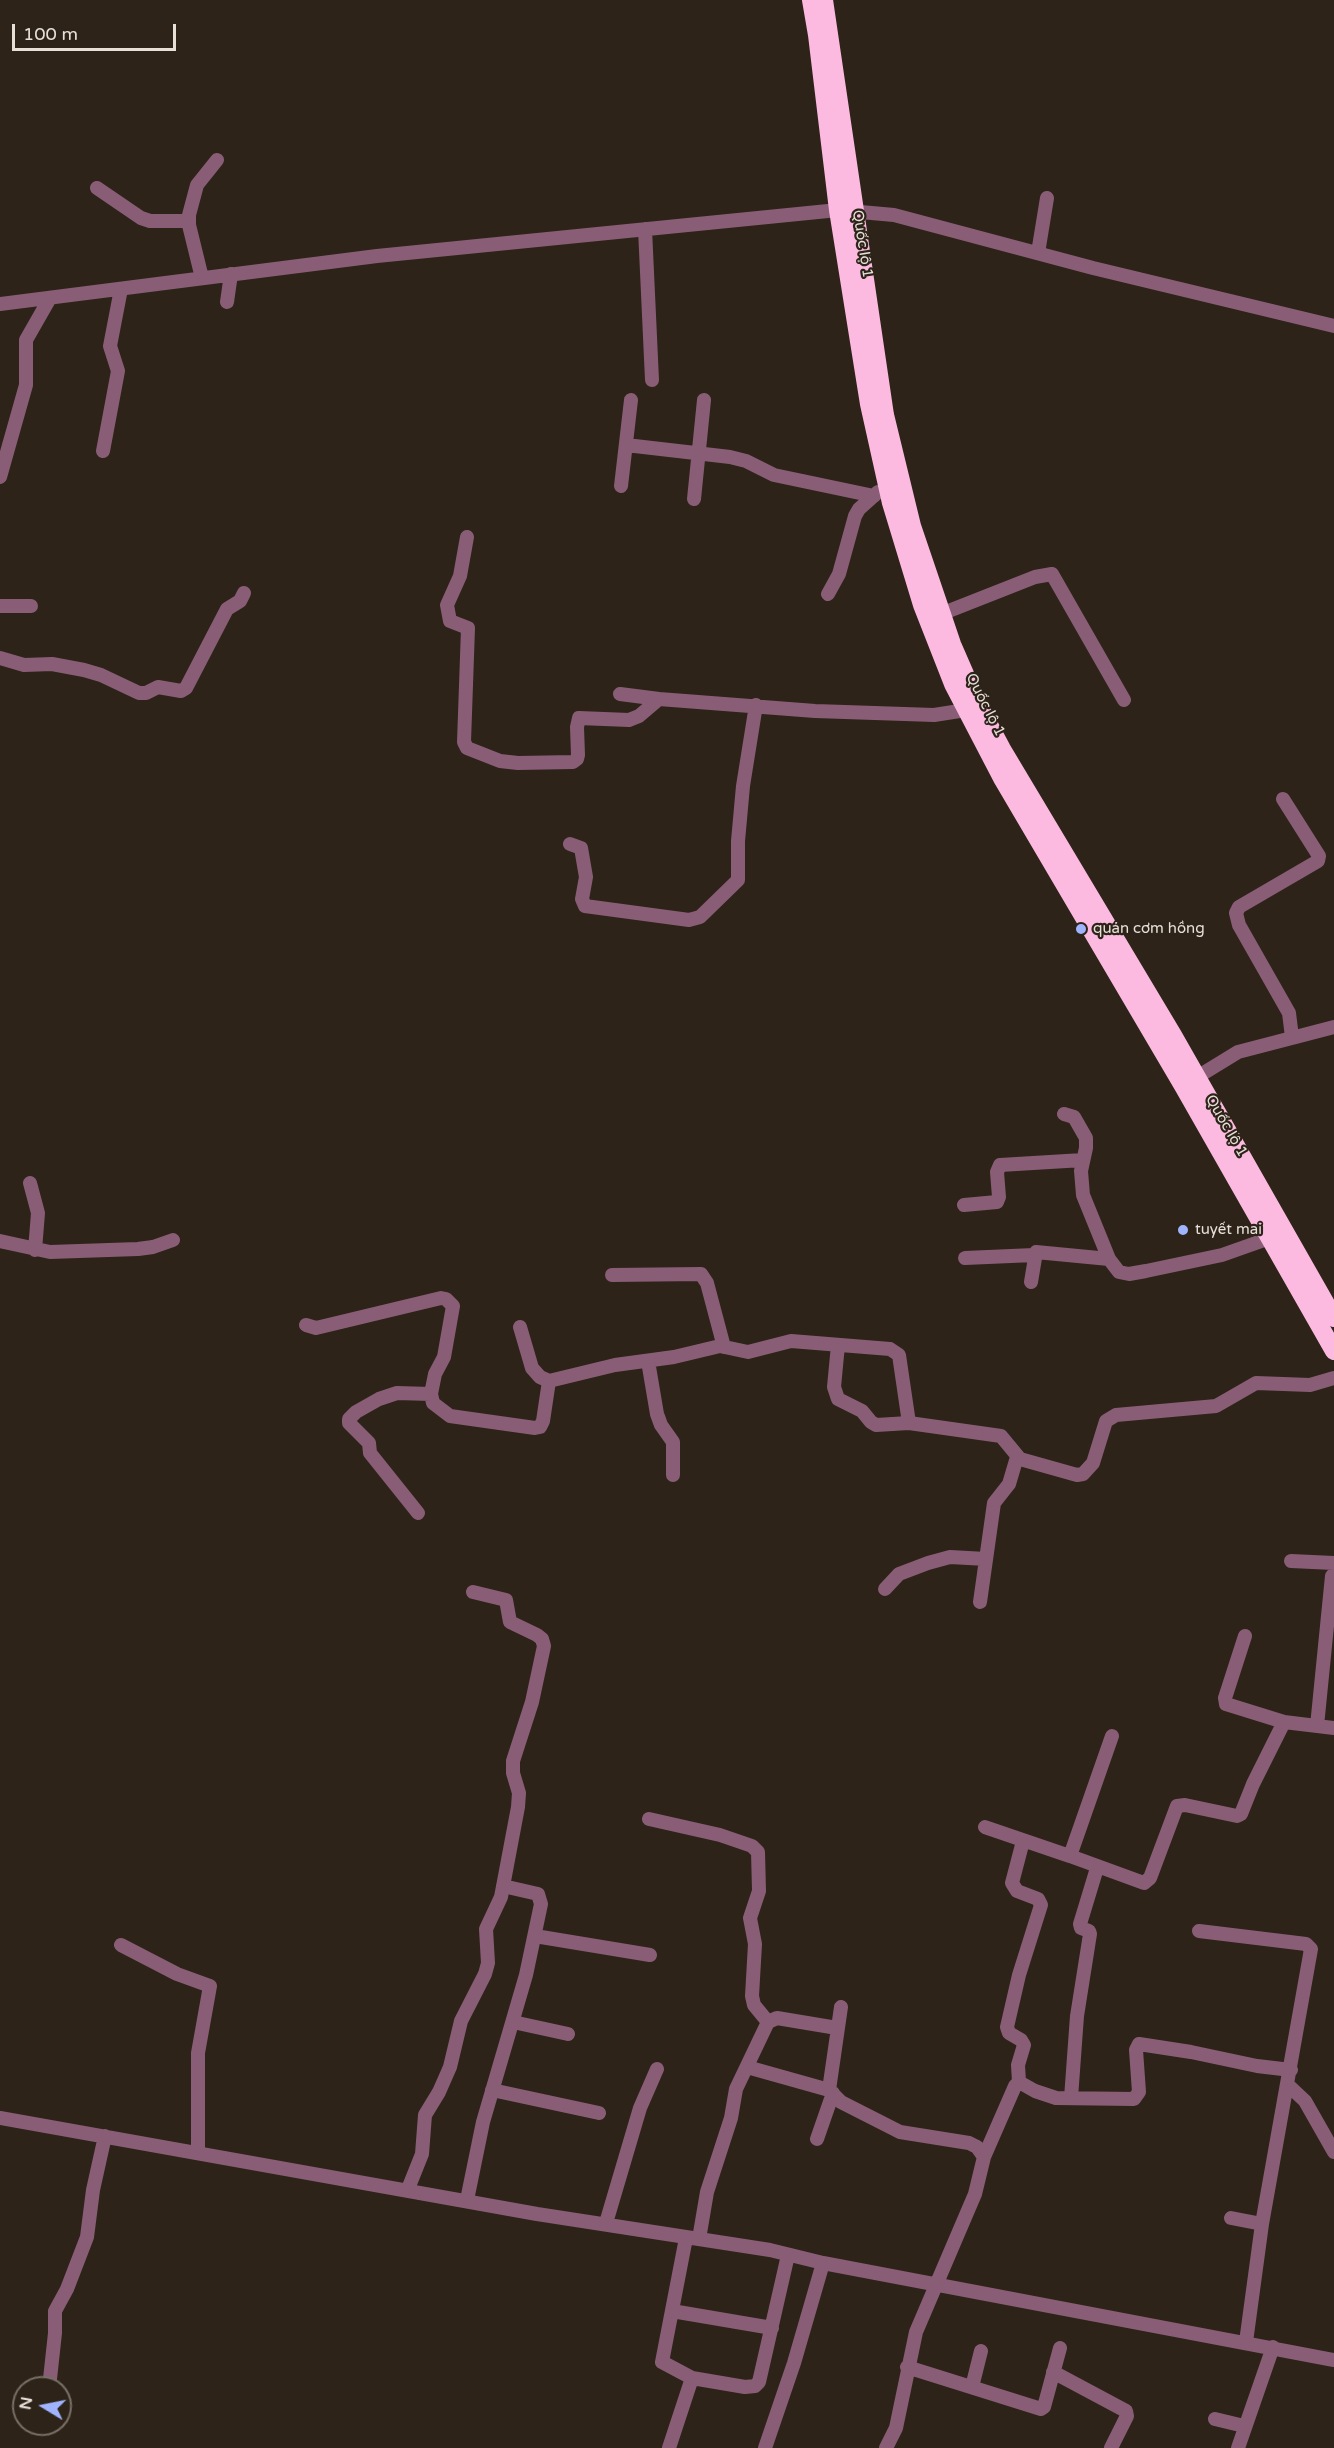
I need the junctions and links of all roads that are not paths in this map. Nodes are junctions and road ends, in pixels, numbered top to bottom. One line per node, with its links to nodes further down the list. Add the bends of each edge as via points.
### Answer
1 (811, 0): 6 (highway, Quốc lộ 1)
2 (824, 0): 6 (highway, Quốc lộ 1)
3 (217, 160): 7 (street, via 196,185)
4 (97, 188): 7 (street, via 141,218)
5 (1047, 198): 9 (street)
6 (846, 211): 8 (street); 9 (street, via 894,215); 25 (highway, Quốc lộ 1); 32 (highway, Quốc lộ 1, via 894,457)
7 (189, 221): 11 (street)
8 (645, 229): 10 (street); 17 (street)
9 (1038, 253): 16 (street)
10 (231, 274): 11 (street); 14 (street)
11 (202, 278): 12 (street)
12 (121, 289): 13 (street); 21 (street, via 110,346 118,371)
13 (50, 298): 15 (street); 23 (street, via 26,340 26,385)
14 (227, 302)
15 (0, 304)
16 (1334, 326)
17 (652, 380)
18 (631, 400): 20 (street)
19 (704, 400): 22 (street)
20 (626, 445): 22 (street); 24 (street)
21 (104, 451)
22 (699, 453): 25 (street, via 739,459 774,475); 26 (street)
23 (0, 477)
24 (621, 486)
25 (880, 490): 29 (street, via 855,516); 38 (highway, Quốc lộ 1, via 952,684)
26 (694, 499)
27 (467, 537): 35 (street, via 460,576 447,605 450,621 468,628 465,746 500,761 573,762 578,759 579,718 633,718)
28 (244, 593): 33 (street, via 227,609 181,692 158,687 140,693 84,670 52,663 24,665)
29 (828, 594)
30 (0, 606): 31 (street)
31 (31, 606)
32 (941, 614): 36 (street, via 1031,578 1052,574); 43 (highway, Quốc lộ 1, via 966,677 1002,749)
33 (0, 658)
34 (620, 694): 35 (street)
35 (659, 699): 37 (street)
36 (1124, 700)
37 (756, 705): 38 (street, via 934,715); 40 (street, via 743,786 738,880 700,917 689,920 585,906 581,848)
38 (966, 710): 43 (highway, Quốc lộ 1, via 1009,789)
39 (1283, 799): 42 (street, via 1319,856 1318,861 1239,907 1236,913 1289,1013)
40 (570, 844)
41 (1334, 1027): 42 (street)
42 (1292, 1037): 43 (street, via 1238,1052)
43 (1190, 1082): 48 (highway, Quốc lộ 1); 57 (highway, Quốc lộ 1)
44 (1064, 1114): 45 (street, via 1077,1120 1086,1138)
45 (1083, 1160): 47 (street, via 1000,1165 997,1202); 54 (street, via 1083,1195)
46 (30, 1183): 51 (street, via 36,1204)
47 (964, 1205)
48 (1270, 1238): 54 (street, via 1222,1255 1129,1274 1119,1272); 62 (highway, Quốc lộ 1)
49 (172, 1240): 51 (street, via 138,1249 50,1252)
50 (0, 1241): 51 (street)
51 (36, 1241)
52 (1034, 1255): 53 (street); 54 (street, via 1053,1252); 56 (street)
53 (964, 1258)
54 (1109, 1259)
55 (612, 1275): 61 (street, via 701,1274 707,1283)
56 (1031, 1282)
57 (1334, 1318)
58 (306, 1325): 66 (street, via 316,1328 446,1299 453,1306 444,1357)
59 (520, 1327): 65 (street, via 532,1368)
60 (838, 1345): 61 (street, via 791,1341 744,1353); 67 (street, via 898,1352); 67 (street, via 834,1387 838,1399 862,1411 876,1425)
61 (724, 1347): 63 (street)
62 (1334, 1351)
63 (648, 1361): 65 (street); 69 (street, via 657,1414 673,1442)
64 (1334, 1378): 68 (street, via 1310,1385 1256,1383 1216,1406 1116,1414 1106,1421 1095,1459 1080,1475)
65 (549, 1381): 66 (street, via 543,1421 538,1428 450,1416 433,1403)
66 (430, 1394): 70 (street, via 397,1393 379,1399 348,1419)
67 (909, 1423): 68 (street, via 999,1435)
68 (1017, 1457): 71 (street, via 1009,1484 994,1503)
69 (673, 1475)
70 (418, 1513)
71 (986, 1560): 75 (street, via 950,1557 928,1563 899,1574); 77 (street)
72 (1291, 1561): 73 (street)
73 (1334, 1563)
74 (1334, 1574): 79 (street)
75 (885, 1589)
76 (473, 1592): 89 (street, via 506,1600 510,1622 544,1642 532,1702 513,1761 519,1793)
77 (981, 1602)
78 (1245, 1636): 80 (street, via 1225,1702)
79 (1330, 1643): 81 (street)
80 (1284, 1722): 81 (street); 88 (street, via 1241,1815 1177,1806 1148,1882 1135,1882)
81 (1317, 1726): 82 (street)
82 (1334, 1728)
83 (1112, 1736): 87 (street)
84 (649, 1819): 96 (street, via 720,1835 757,1849 759,1890 750,1918 755,1944 752,1996)
85 (985, 1827): 86 (street)
86 (1023, 1841): 87 (street); 102 (street, via 1012,1883 1017,1891 1038,1899 1041,1909 1007,2027 1024,2045 1018,2065)
87 (1070, 1857): 88 (street)
88 (1097, 1868): 106 (street, via 1081,1921 1081,1928 1090,1934 1077,2016)
89 (503, 1886): 91 (street, via 541,1898); 114 (street, via 486,1929 489,1955 485,1974 461,2021 450,2067 424,2115 422,2154)
90 (1199, 1931): 101 (street, via 1309,1946)
91 (535, 1936): 93 (street); 95 (street)
92 (121, 1945): 112 (street, via 210,1986 198,2053)
93 (650, 1954)
94 (840, 2007): 97 (street)
95 (513, 2022): 98 (street); 104 (street)
96 (768, 2022): 97 (street, via 777,2018); 99 (street)
97 (837, 2028): 105 (street)
98 (568, 2034)
99 (747, 2067): 105 (street); 119 (street, via 735,2089 731,2118)
100 (657, 2069): 117 (street, via 640,2108)
101 (1291, 2070): 103 (street); 106 (street, via 1139,2044 1139,2092 1134,2099)
102 (1019, 2082): 106 (street, via 1052,2097); 113 (street)
103 (1288, 2085): 111 (street, via 1305,2101); 118 (street)
104 (492, 2090): 107 (street); 115 (street)
105 (831, 2092): 110 (street); 113 (street, via 841,2102 900,2132 964,2141 977,2147)
106 (1071, 2098)
107 (599, 2113)
108 (0, 2118): 109 (street)
109 (105, 2136): 112 (street); 132 (street, via 87,2237 55,2311)
110 (817, 2139)
111 (1334, 2151)
112 (198, 2152): 114 (street)
113 (984, 2157): 122 (street, via 975,2194)
114 (408, 2189): 115 (street)
115 (467, 2200): 117 (street)
116 (1231, 2218): 118 (street)
117 (606, 2223): 119 (street)
118 (1262, 2224): 125 (street)
119 (693, 2239): 120 (street); 123 (street)
120 (788, 2255): 121 (street); 124 (street)
121 (823, 2263): 122 (street); 138 (street)
122 (937, 2284): 125 (street); 130 (street, via 916,2332)
123 (672, 2311): 124 (street); 133 (street, via 662,2362)
124 (772, 2328): 133 (street, via 755,2385 745,2387)
125 (1246, 2342): 127 (street)
126 (1060, 2348): 131 (street)
127 (1273, 2348): 129 (street); 136 (street)
128 (981, 2351): 134 (street)
129 (1334, 2360)
130 (908, 2367): 134 (street); 139 (street, via 896,2428)
131 (1053, 2372): 134 (street, via 1041,2409); 140 (street, via 1126,2411)
132 (50, 2376)
133 (692, 2378): 137 (street)
134 (972, 2387)
135 (1215, 2419): 136 (street)
136 (1244, 2426): 141 (street)
137 (669, 2448)
138 (765, 2448)
139 (886, 2448)
140 (1111, 2448)
141 (1238, 2448)

